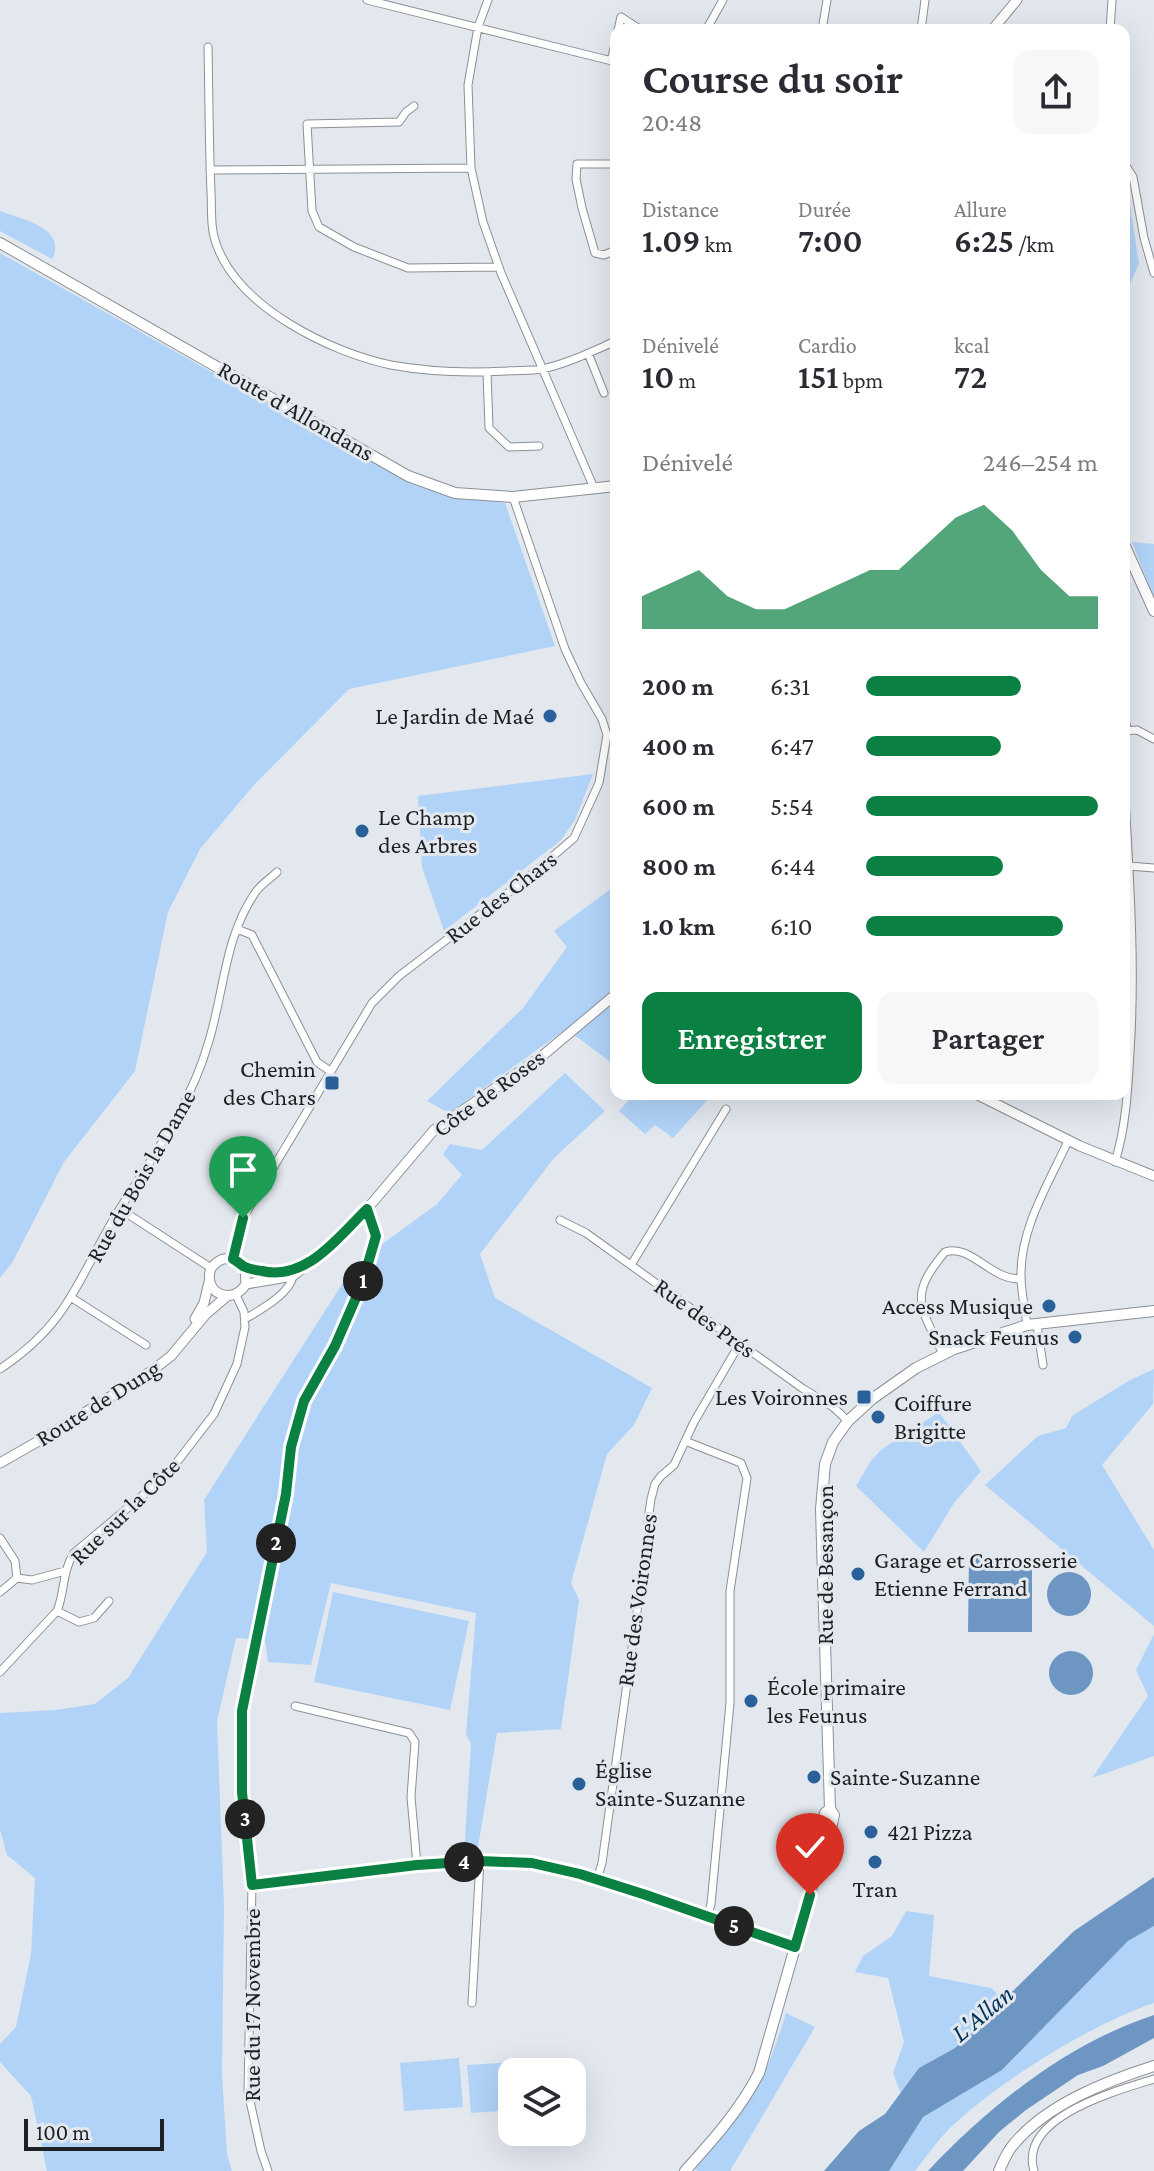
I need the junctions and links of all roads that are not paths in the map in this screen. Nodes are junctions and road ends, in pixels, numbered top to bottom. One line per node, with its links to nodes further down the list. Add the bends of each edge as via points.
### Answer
1 (367, 0): 15 (street)
2 (488, 0): 15 (street)
3 (723, 0): 10 (street)
4 (827, 0): 11 (street)
5 (925, 0): 12 (street)
6 (1017, 0): 13 (street)
7 (1112, 0): 14 (street)
8 (619, 24): 9 (street, via 621,17)
9 (632, 24)
10 (709, 24)
11 (823, 24)
12 (922, 24)
13 (997, 24)
14 (1110, 24)
15 (478, 27): 17 (street); 20 (street, via 468,85)
16 (208, 47): 22 (street)
17 (610, 60)
18 (414, 106): 21 (street, via 399,122 307,124)
19 (610, 164): 25 (street, via 577,164 576,179 595,253)
20 (471, 168): 21 (street); 26 (street)
21 (309, 169): 22 (street); 26 (street, via 312,211 319,227 354,247 408,268)
22 (210, 170): 31 (street, via 215,244 241,284 263,305 317,338 391,365)
23 (1130, 172): 27 (street)
24 (0, 243): 36 (main road, Route d'Allondans, via 408,476 455,493)
25 (610, 252)
26 (499, 267): 30 (street)
27 (1154, 273)
28 (610, 344): 29 (street)
29 (588, 353): 30 (street); 32 (street)
30 (542, 369): 31 (street); 35 (street)
31 (487, 372): 33 (street, via 489,428 509,447)
32 (604, 393)
33 (539, 446)
34 (610, 487): 35 (main road, Route d'Allondans)
35 (594, 488): 36 (main road, Route d'Allondans)
36 (513, 497): 48 (street, Rue des Chars, via 560,638 607,735 599,783 574,838 399,976 372,1003)
37 (1130, 557): 38 (main road)
38 (1154, 611)
39 (1130, 730): 40 (street)
40 (1154, 739)
41 (1130, 866): 42 (street)
42 (1154, 868)
43 (277, 872): 44 (street, Rue du Bois la Dame, via 255,892)
44 (237, 929): 48 (street, via 252,935 317,1062); 55 (street, Rue du Bois la Dame, via 190,1095)
45 (1130, 929): 47 (street)
46 (610, 999): 56 (street, Côte de Roses, via 542,1056 434,1130)
47 (1130, 1054)
48 (330, 1071): 58 (street, Rue des Chars, via 243,1218)
49 (988, 1100): 52 (street)
50 (1125, 1100): 53 (street)
51 (726, 1109): 59 (street)
52 (1068, 1141): 53 (street); 64 (street, via 1030,1224)
53 (1115, 1162): 54 (street)
54 (1154, 1176)
55 (120, 1209): 61 (street); 68 (street, Rue du Bois la Dame)
56 (367, 1209): 62 (street, Côte de Roses); 92 (street, Rue du 17 Novembre, via 376,1236 362,1284 304,1401 291,1447 242,1711 242,1792)
57 (560, 1220): 59 (street, Rue des Prés)
58 (233, 1259): 60 (street); 61 (street)
59 (631, 1265): 73 (street, Rue des Prés)
60 (245, 1267): 62 (street, via 283,1272); 66 (street)
61 (211, 1268): 65 (street)
62 (302, 1268): 63 (street, Côte de Roses)
63 (293, 1276): 66 (street); 70 (street, via 284,1291)
64 (1021, 1279): 71 (street); 75 (street, via 996,1274 961,1251 945,1252 920,1292 921,1307)
65 (209, 1282): 67 (street, via 218,1294); 72 (street, Route de Dung)
66 (246, 1284): 67 (street)
67 (231, 1296): 70 (street); 72 (street, Route de Dung)
68 (72, 1298): 74 (street); 77 (street, Rue du Bois la Dame, via 28,1350)
69 (1154, 1311): 71 (main road, Rue de Besançon)
70 (245, 1319): 82 (street, Rue sur la Côte, via 237,1364 214,1414 167,1475 74,1553)
71 (1032, 1325): 75 (main road, Rue de Besançon); 76 (street)
72 (188, 1333): 80 (street, Route de Dung, via 153,1370)
73 (740, 1343): 78 (street, Rue des Prés); 79 (street, Rue des Voironnes)
74 (146, 1345)
75 (943, 1354): 78 (main road, Rue de Besançon, via 896,1380)
76 (1043, 1365)
77 (0, 1369)
78 (848, 1421): 94 (main road, Rue de Besançon, via 827,1456 821,1509 834,1815)
79 (685, 1441): 91 (street, Rue des Voironnes, via 674,1465 655,1484 649,1511 650,1540); 93 (street, via 741,1463 747,1478 730,1591 730,1703)
80 (0, 1463)
81 (0, 1538): 83 (street, via 15,1561)
82 (65, 1571): 83 (street, via 32,1580); 86 (street, Rue sur la Côte)
83 (17, 1578): 84 (street)
84 (0, 1592)
85 (109, 1601): 86 (street, via 94,1618 79,1622)
86 (57, 1611): 87 (street)
87 (0, 1672)
88 (295, 1706): 90 (street, via 409,1733 415,1742 411,1797)
89 (480, 1861): 90 (street); 91 (street, via 532,1863); 95 (street)
90 (417, 1865): 92 (street)
91 (597, 1880): 93 (street)
92 (252, 1885): 98 (street, Rue du 17 Novembre, via 248,2092)
93 (707, 1917): 94 (street)
94 (795, 1947): 99 (main road, Rue de Besançon, via 759,2073 724,2129)
95 (472, 2003)
96 (1154, 2066): 100 (main road, via 1114,2079 1060,2107 1013,2144)
97 (1154, 2079): 101 (street, via 1089,2102 1041,2133 1030,2158)
98 (268, 2171)
99 (685, 2171)
100 (996, 2171)
101 (1034, 2171)

